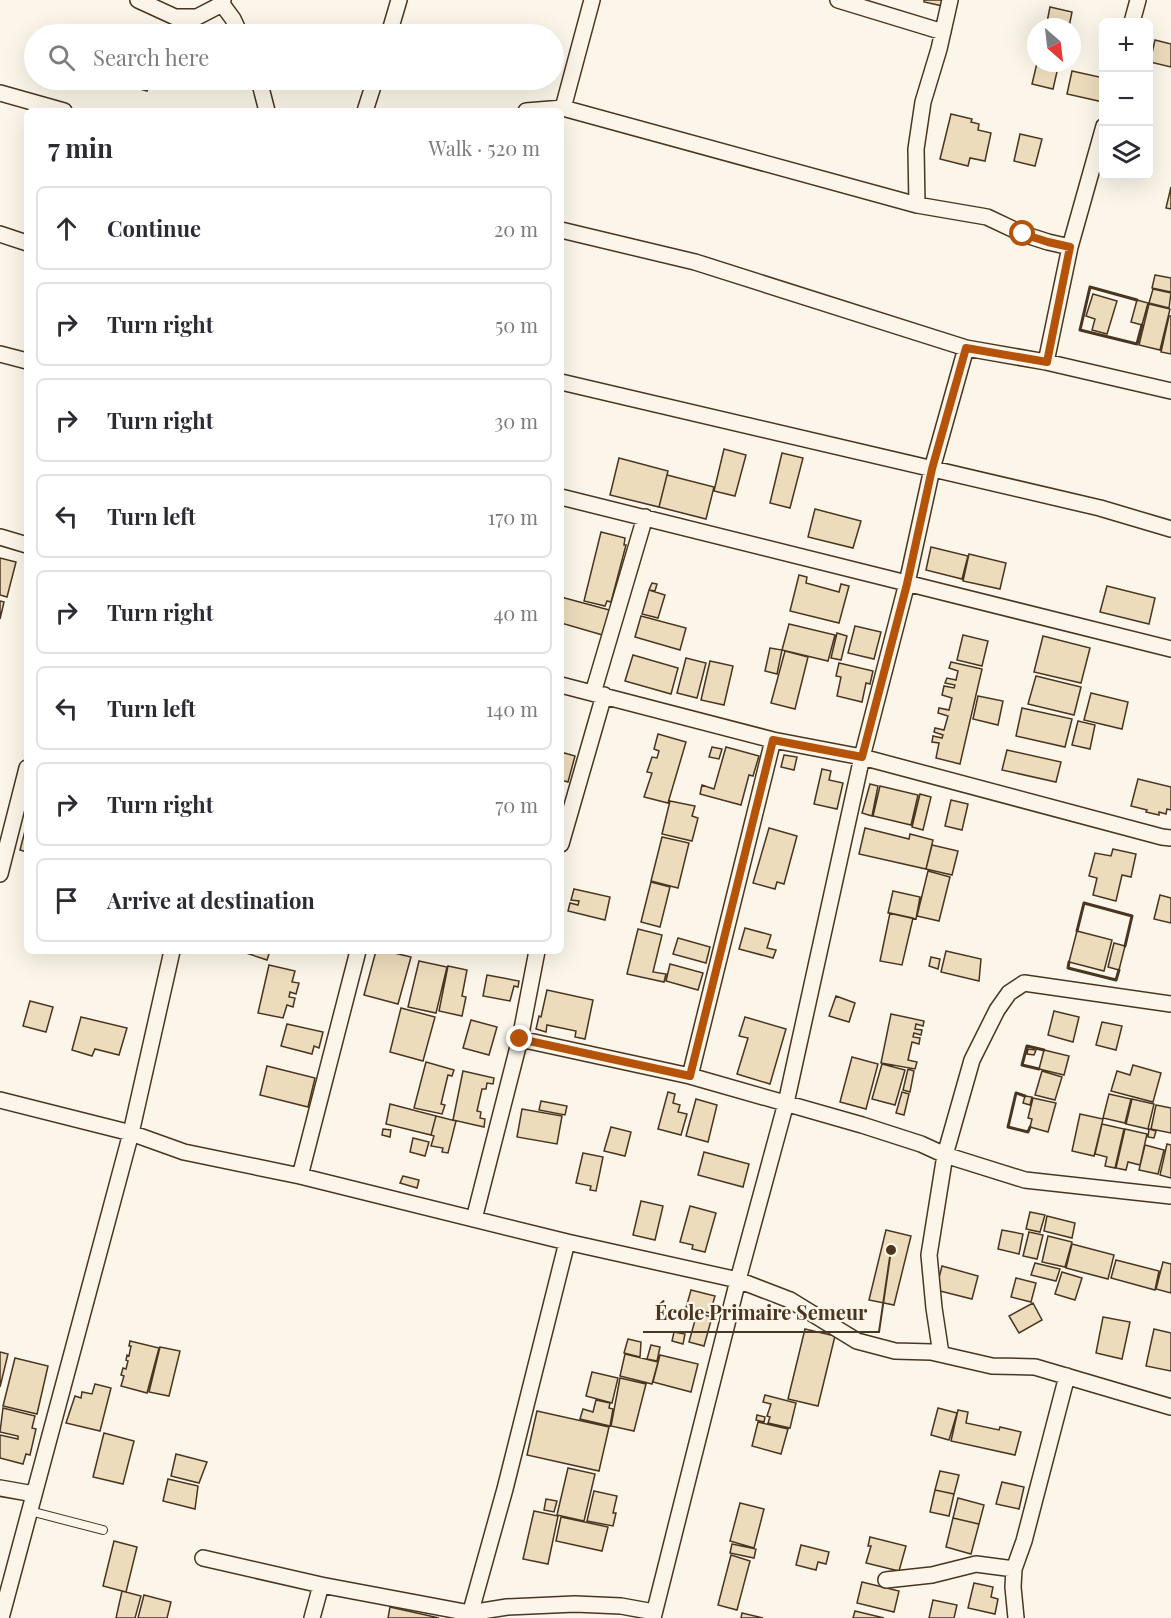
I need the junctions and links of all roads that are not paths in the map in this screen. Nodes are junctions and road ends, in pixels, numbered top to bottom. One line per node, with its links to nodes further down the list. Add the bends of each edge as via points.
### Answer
1 (138, 0): 7 (street, via 175,17 197,17)
2 (399, 0): 10 (street)
3 (592, 0): 18 (street)
4 (838, 0): 11 (street)
5 (950, 0): 11 (street)
6 (1138, 0): 8 (street)
7 (223, 2): 9 (street)
8 (1133, 18)
9 (235, 24)
10 (391, 24)
11 (944, 32): 21 (street, via 923,102 916,149)
12 (262, 90): 16 (street)
13 (372, 90): 17 (street)
14 (0, 93): 15 (street)
15 (53, 108)
16 (266, 108)
17 (366, 108)
18 (563, 108)
19 (564, 108): 21 (street)
20 (1099, 144): 25 (street)
21 (916, 205): 25 (street, via 987,217 1031,237)
22 (564, 231): 26 (street, via 695,262)
23 (0, 234): 24 (street)
24 (24, 242)
25 (1070, 247): 29 (street)
26 (966, 348): 29 (street); 32 (street)
27 (0, 354): 28 (street)
28 (24, 360)
29 (1047, 362): 31 (street)
30 (564, 383): 32 (street)
31 (1171, 392)
32 (932, 469): 35 (street, via 1101,508); 38 (street)
33 (564, 498): 34 (street)
34 (645, 517): 38 (street); 41 (street)
35 (1171, 529)
36 (0, 537): 37 (street)
37 (24, 544)
38 (907, 584): 39 (street); 43 (street)
39 (1171, 649)
40 (564, 686): 41 (street)
41 (599, 694): 42 (street); 45 (street)
42 (773, 740): 43 (street); 53 (street)
43 (862, 757): 46 (street); 55 (street)
44 (24, 780): 47 (street)
45 (564, 832)
46 (1171, 838)
47 (0, 874)
48 (171, 954): 56 (street)
49 (357, 954): 58 (street)
50 (536, 954): 52 (street)
51 (1171, 1004): 57 (street, via 1024,983 1009,993 972,1060)
52 (520, 1039): 53 (street); 60 (street)
53 (690, 1076): 55 (street)
54 (0, 1100): 56 (street)
55 (786, 1103): 57 (street); 62 (street)
56 (131, 1133): 58 (street, via 184,1152); 67 (street)
57 (945, 1155): 59 (street, via 1025,1180); 63 (street, via 929,1255)
58 (300, 1176): 60 (street)
59 (1171, 1196)
60 (474, 1219): 61 (street)
61 (567, 1242): 62 (street); 74 (street, via 506,1489)
62 (738, 1280): 63 (street, via 790,1300 857,1341 895,1351); 75 (street)
63 (941, 1354): 64 (street, via 992,1366 1035,1367)
64 (1066, 1376): 65 (street); 71 (street)
65 (1171, 1407)
66 (0, 1488): 67 (street)
67 (34, 1494): 68 (street)
68 (30, 1511): 69 (lane); 76 (street)
69 (103, 1530)
70 (203, 1558): 73 (street)
71 (1014, 1569): 72 (street, via 976,1564 932,1575); 78 (street)
72 (886, 1580)
73 (321, 1585): 74 (street); 77 (street)
74 (469, 1615): 75 (street, via 507,1607 575,1604 621,1606)
75 (653, 1615)
76 (1, 1618)
77 (312, 1618)
78 (1016, 1618)

